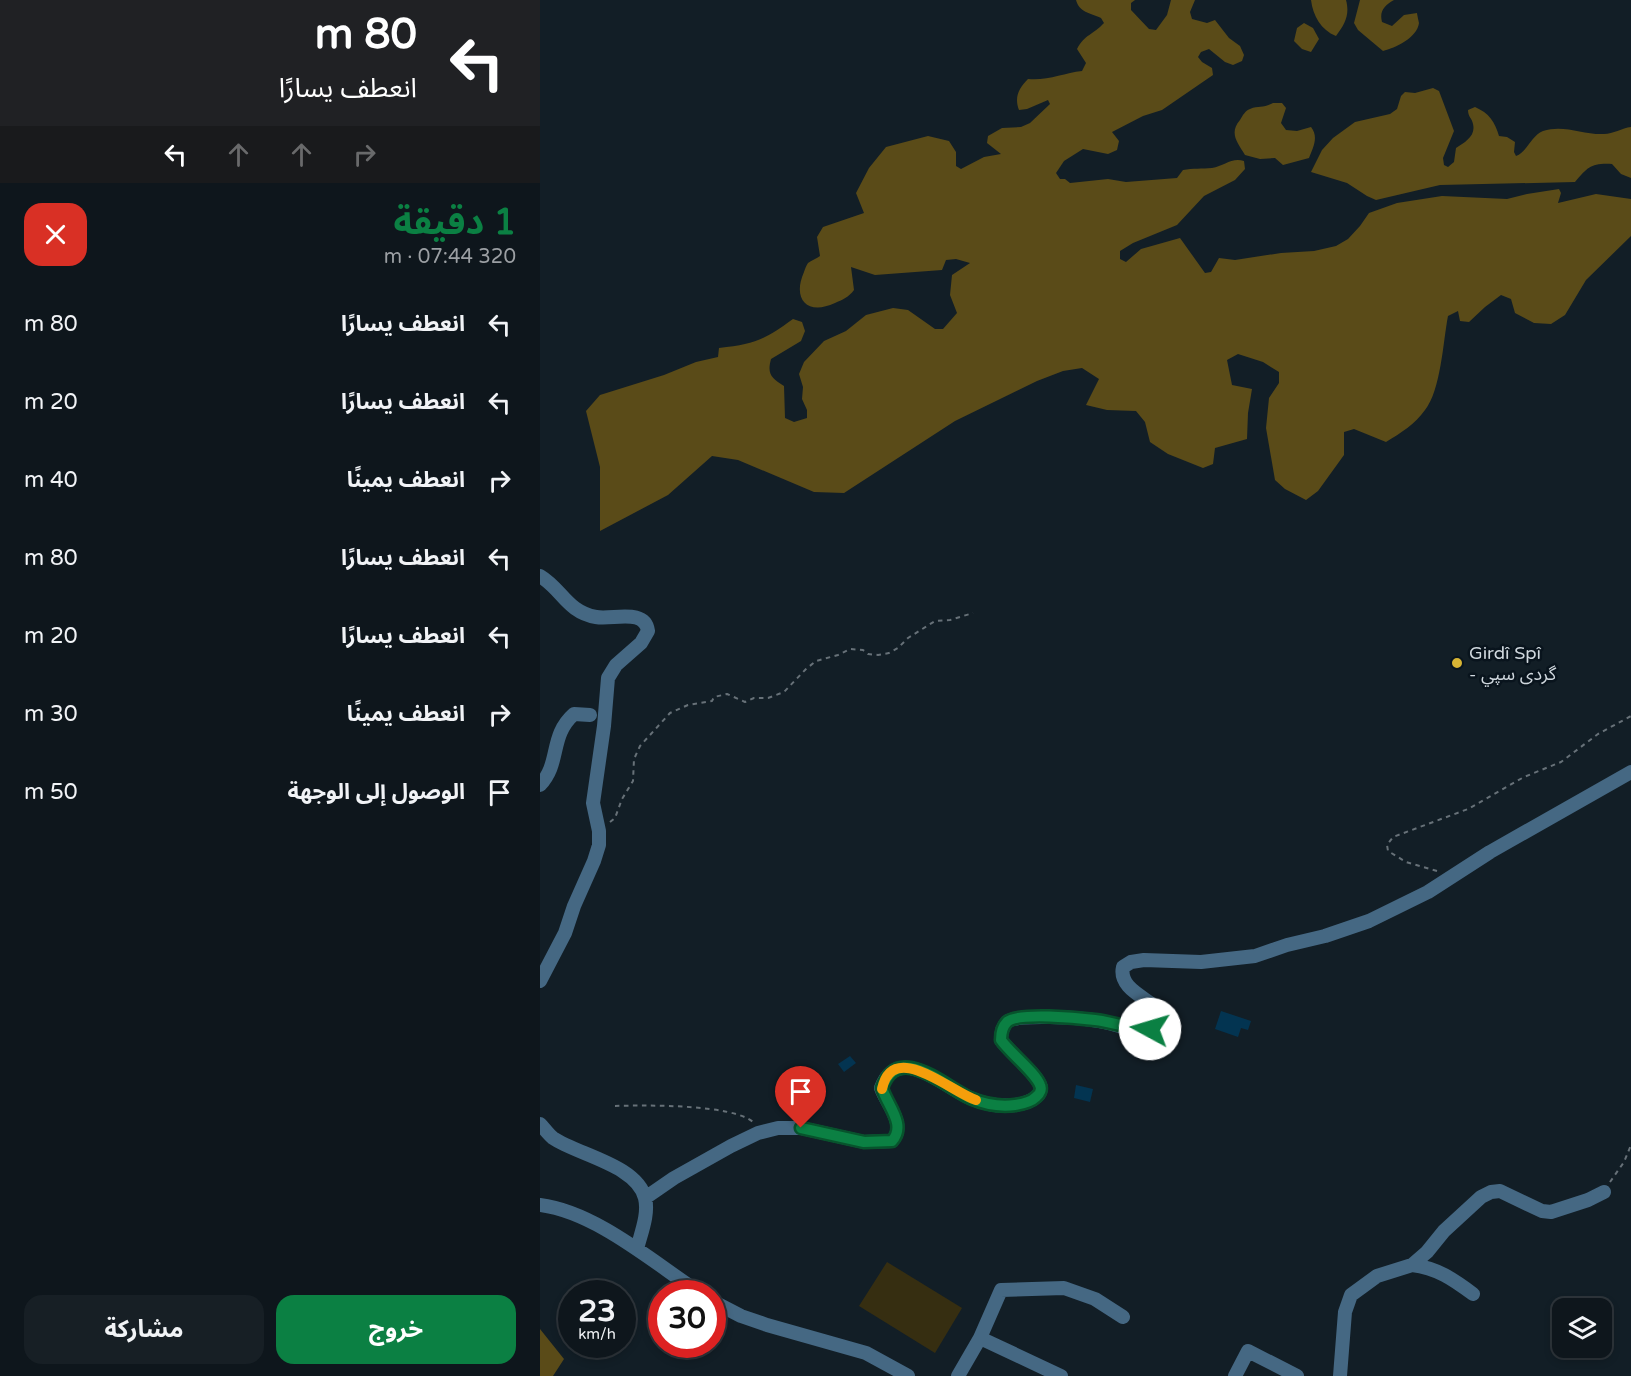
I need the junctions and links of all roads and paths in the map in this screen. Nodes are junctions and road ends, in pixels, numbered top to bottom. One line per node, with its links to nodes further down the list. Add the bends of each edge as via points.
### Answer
1 (540, 576): 7 (street, via 581,613 612,619 641,618 647,625 641,643 616,665 608,678 593,803)
2 (973, 613): 7 (path, via 935,621 889,653 868,654 850,649 816,662 776,696 745,702 727,694 670,713 640,746 630,790 615,818)
3 (590, 715): 6 (street, via 574,714 565,722 558,735 553,764)
4 (1631, 716): 8 (path, via 1598,734 1561,762 1524,777 1468,809 1393,837 1387,845 1388,851 1398,858)
5 (1631, 772): 8 (street)
6 (540, 785)
7 (599, 831): 9 (street, via 594,861 565,933)
8 (1450, 877): 12 (street, via 1369,921 1255,956 1201,962 1131,962 1123,967 1124,982 1160,1011 1157,1025 1150,1029 1054,1017 1017,1017 1007,1022 1001,1040 1041,1086 1035,1099 994,1106 970,1098 917,1069 902,1068 892,1071 882,1088 899,1125 898,1135 892,1141 864,1142 801,1128)
9 (540, 981)
10 (615, 1106): 12 (path, via 661,1105 732,1113 752,1121)
11 (540, 1124): 15 (street, via 552,1137 624,1173 638,1183)
12 (758, 1133): 15 (street)
13 (1631, 1145): 14 (path)
14 (1604, 1192): 18 (street, via 1551,1212 1500,1191 1491,1192 1444,1231)
15 (645, 1198): 17 (street, via 645,1221)
16 (540, 1205): 17 (street, via 573,1215)
17 (637, 1249): 19 (street)
18 (1412, 1265): 20 (street, via 1445,1274); 29 (street, via 1377,1276 1351,1295 1345,1312)
19 (681, 1280)
20 (1473, 1294)
21 (726, 1308): 24 (street, via 767,1325 866,1353)
22 (1123, 1317): 23 (street, via 1095,1299 1064,1288 1001,1290)
23 (980, 1338): 25 (street); 26 (street)
24 (908, 1376)
25 (958, 1376)
26 (1061, 1376)
27 (1235, 1376): 28 (street, via 1248,1351)
28 (1297, 1376)
29 (1340, 1376)

